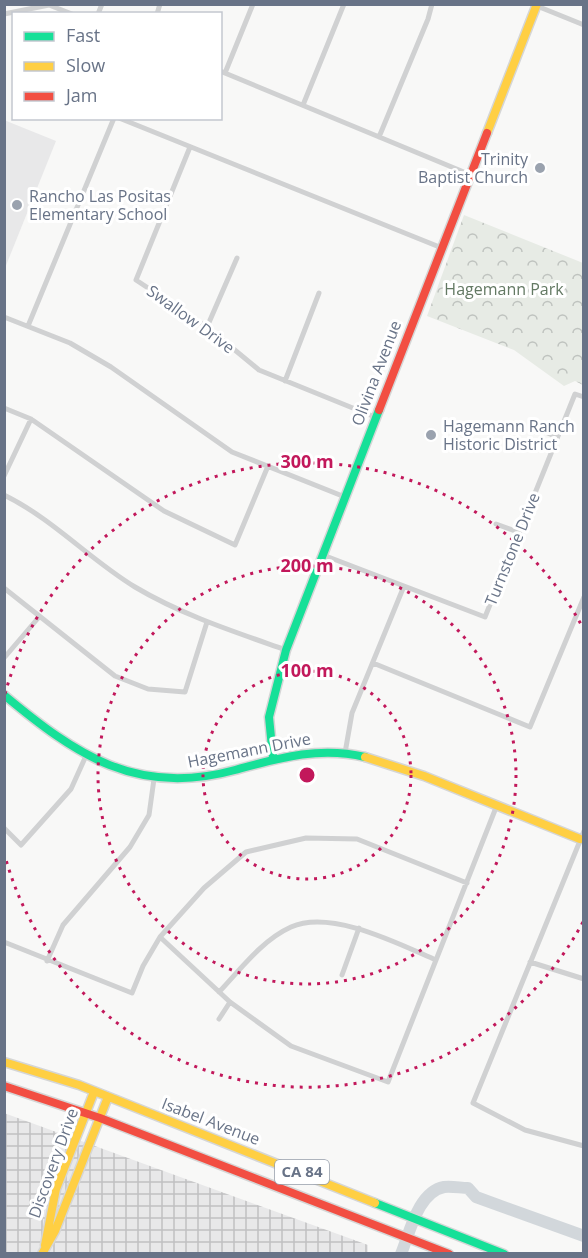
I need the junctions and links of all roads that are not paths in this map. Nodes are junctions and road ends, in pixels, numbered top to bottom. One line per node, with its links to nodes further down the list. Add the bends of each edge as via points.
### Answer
1 (253, 4): 8 (street)
2 (344, 4): 9 (street)
3 (432, 4): 12 (street)
4 (535, 5): 7 (street); 14 (main road, Olivina Avenue)
5 (13, 12): 6 (street, via 50,4)
6 (68, 12)
7 (584, 25)
8 (223, 72): 9 (street)
9 (303, 105): 12 (street)
10 (113, 120): 19 (street)
11 (124, 120): 13 (street)
12 (379, 137): 14 (street)
13 (190, 147): 15 (street); 20 (street, Swallow Drive, via 136,280)
14 (471, 175): 15 (main road, Olivina Avenue)
15 (442, 248): 24 (main road, Olivina Avenue)
16 (237, 258): 20 (street)
17 (319, 293): 21 (street)
18 (4, 317): 19 (street)
19 (28, 326): 28 (street, via 111,366 232,452)
20 (207, 327): 21 (street, Swallow Drive, via 259,370)
21 (285, 381): 24 (street, Swallow Drive)
22 (584, 398): 27 (street, Turnstone Drive, via 575,394)
23 (4, 408): 25 (street)
24 (375, 417): 31 (main road, Olivina Avenue)
25 (31, 419): 28 (street, via 164,511 235,545); 29 (street)
26 (536, 429): 27 (street)
27 (557, 437): 33 (street, Turnstone Drive)
28 (267, 466): 31 (street)
29 (4, 477)
30 (4, 495): 39 (street, via 34,510 133,586)
31 (345, 496): 34 (main road, Olivina Avenue)
32 (496, 524): 33 (street)
33 (518, 532): 35 (street, Turnstone Drive, via 485,617)
34 (323, 555): 35 (street, Turnstone Drive); 40 (main road, Olivina Avenue)
35 (404, 586): 42 (street)
36 (4, 588): 38 (street)
37 (584, 597): 42 (street, via 530,727)
38 (39, 617): 39 (street, via 115,676 148,689 185,692); 41 (street)
39 (207, 622): 40 (street)
40 (286, 650): 46 (main road, Olivina Avenue, via 269,717)
41 (4, 658)
42 (373, 663): 44 (street, via 352,713)
43 (4, 694): 45 (main road, Hagemann Drive, via 53,738)
44 (345, 753): 46 (main road, Hagemann Drive, via 323,751); 48 (main road, Hagemann Drive, via 396,765)
45 (85, 758): 47 (main road, Hagemann Drive); 49 (street, via 71,789 21,845)
46 (273, 758): 47 (main road, Hagemann Drive, via 229,772)
47 (154, 779): 56 (street, via 149,815 130,847 63,925)
48 (497, 805): 50 (main road, Hagemann Drive); 51 (street)
49 (4, 828)
50 (582, 835): 57 (street)
51 (467, 882): 53 (street, via 357,839 306,838 246,852 204,888); 55 (street)
52 (359, 928): 55 (street); 58 (street); 60 (street, via 326,922 291,927 259,950)
53 (160, 938): 56 (street, via 132,993); 60 (street)
54 (4, 942): 56 (street)
55 (436, 960): 61 (street, via 388,1082 291,1046)
56 (47, 961)
57 (530, 962): 59 (street); 69 (street, via 473,1103 525,1130)
58 (342, 975)
59 (584, 979)
60 (219, 992): 61 (street)
61 (230, 1002): 62 (street)
62 (219, 1019)
63 (4, 1062): 65 (main road, Isabel Avenue / CA 84)
64 (4, 1086): 67 (main road)
65 (94, 1092): 66 (main road, Isabel Avenue / CA 84); 67 (main road, Discovery Drive)
66 (108, 1097): 68 (main road, Discovery Drive); 72 (main road, Isabel Avenue / CA 84)
67 (86, 1114): 68 (main road); 70 (main road, Discovery Drive, via 57,1189)
68 (100, 1118): 70 (main road, Discovery Drive, via 55,1231); 71 (main road)
69 (584, 1146)
70 (43, 1250)
71 (449, 1254)
72 (504, 1254)

